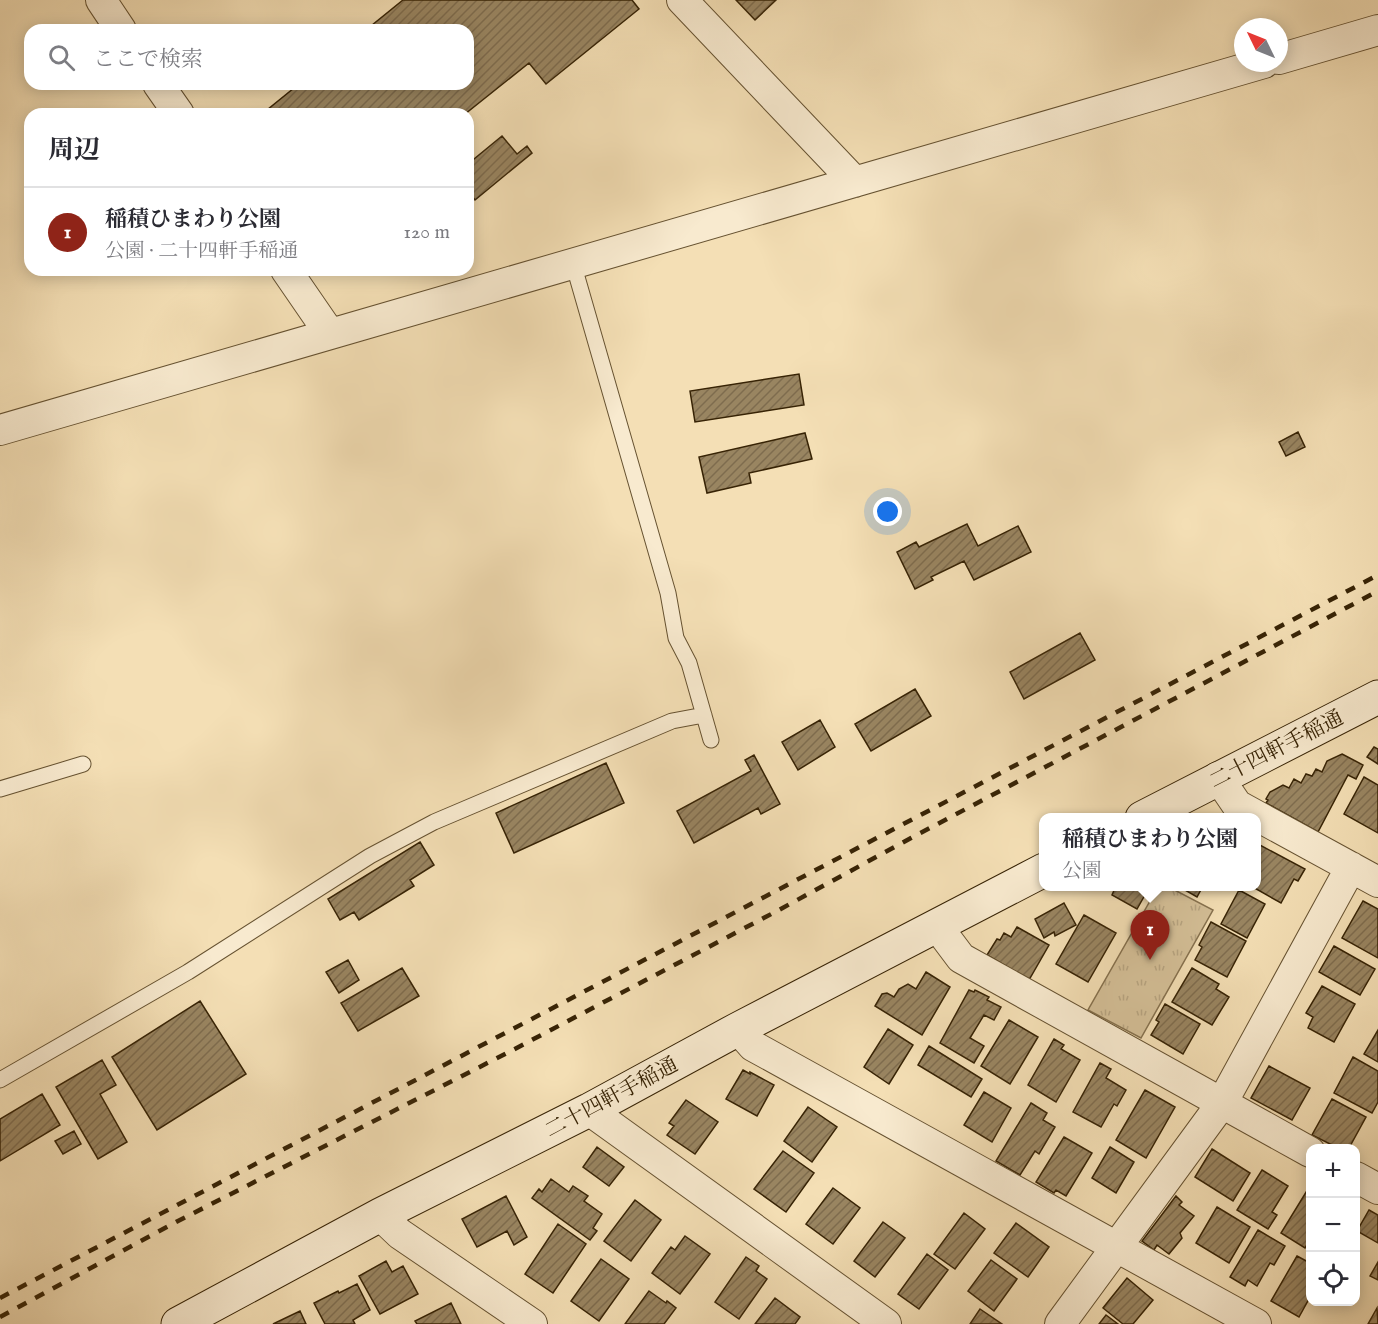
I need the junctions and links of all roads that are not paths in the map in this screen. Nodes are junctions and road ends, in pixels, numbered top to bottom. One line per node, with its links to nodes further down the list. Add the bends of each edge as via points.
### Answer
1 (100, 0): 3 (street)
2 (682, 0): 9 (street)
3 (117, 24)
4 (1378, 30): 5 (street)
5 (1288, 56)
6 (1234, 72): 9 (street)
7 (162, 90): 8 (street)
8 (175, 108)
9 (855, 182): 10 (street)
10 (573, 264): 12 (street); 15 (lane, via 668,593 676,638)
11 (290, 276): 12 (street)
12 (330, 334): 13 (street)
13 (0, 430)
14 (1378, 697): 18 (street, 二十四軒手稲通)
15 (704, 715): 16 (lane); 28 (lane, via 672,721 434,822 370,856 188,972)
16 (711, 740)
17 (82, 764): 19 (lane)
18 (1218, 777): 20 (street, 二十四軒手稲通); 21 (street, via 1237,805)
19 (0, 789)
20 (1151, 813)
21 (1252, 813)
22 (1261, 818): 23 (street)
23 (1351, 867): 25 (street); 29 (street)
24 (1039, 873): 26 (street, 二十四軒手稲通)
25 (1378, 882)
26 (937, 926): 27 (street, 二十四軒手稲通); 29 (street, via 961,958)
27 (738, 1029): 30 (street, 二十四軒手稲通); 35 (street, via 753,1046)
28 (0, 1080)
29 (1222, 1103): 31 (street); 35 (street)
30 (588, 1110): 34 (street, 二十四軒手稲通); 38 (street)
31 (1306, 1149)
32 (1360, 1179): 33 (street)
33 (1378, 1189)
34 (380, 1215): 36 (street, 二十四軒手稲通); 37 (street, via 400,1234)
35 (1116, 1246): 39 (street); 40 (street)
36 (178, 1324)
37 (532, 1324)
38 (886, 1324)
39 (1060, 1324)
40 (1256, 1324)

